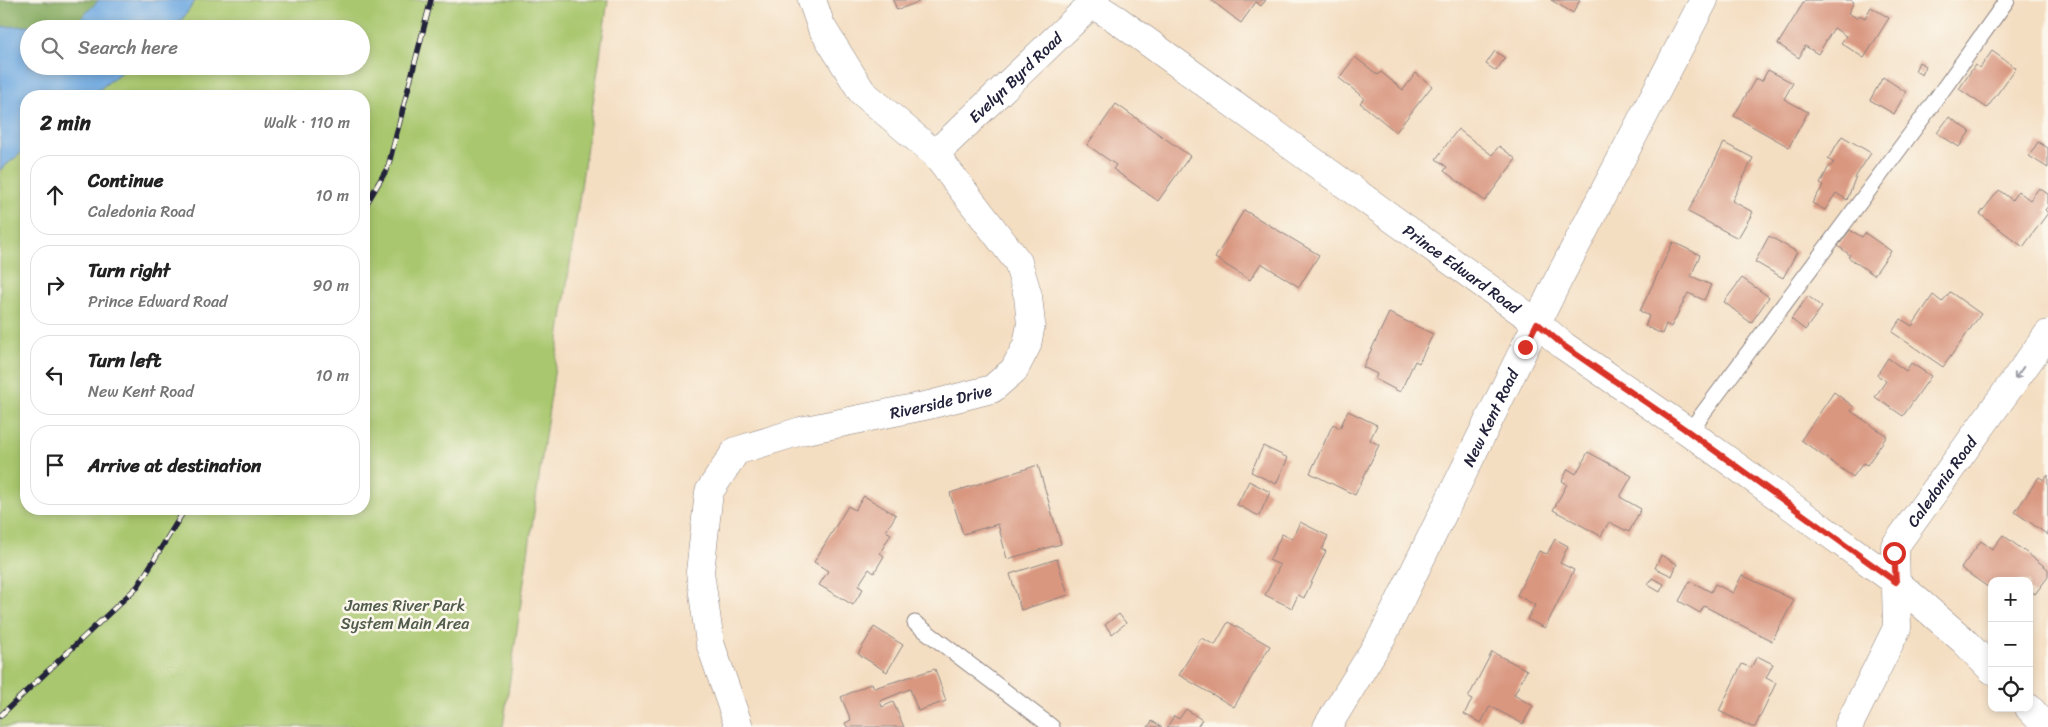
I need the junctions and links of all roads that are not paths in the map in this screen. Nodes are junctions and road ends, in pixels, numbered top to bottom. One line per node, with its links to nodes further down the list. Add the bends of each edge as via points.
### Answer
1 (812, 0): 5 (street, Riverside Drive, via 821,26 862,92)
2 (1704, 0): 6 (street, New Kent Road)
3 (2006, 0): 8 (lane)
4 (1094, 2): 5 (street, Evelyn Byrd Road); 6 (street, Prince Edward Road)
5 (935, 154): 13 (street, Riverside Drive, via 1018,262 1032,324 1028,345 1014,370 992,389 801,431 736,451 709,492 700,572 710,643)
6 (1537, 323): 8 (street, Prince Edward Road, via 1564,346); 15 (street, New Kent Road, via 1383,635)
7 (2048, 334): 9 (street, Caledonia Road, one-way to 9, via 1895,546)
8 (1689, 432): 9 (street, Prince Edward Road)
9 (1896, 582): 11 (street, Prince Edward Road); 16 (street, Caledonia Road, via 1897,628)
10 (915, 623): 14 (lane)
11 (1989, 667)
12 (2033, 712): 17 (street)
13 (739, 727)
14 (1052, 727)
15 (1327, 727)
16 (1848, 727)
17 (2048, 727)

